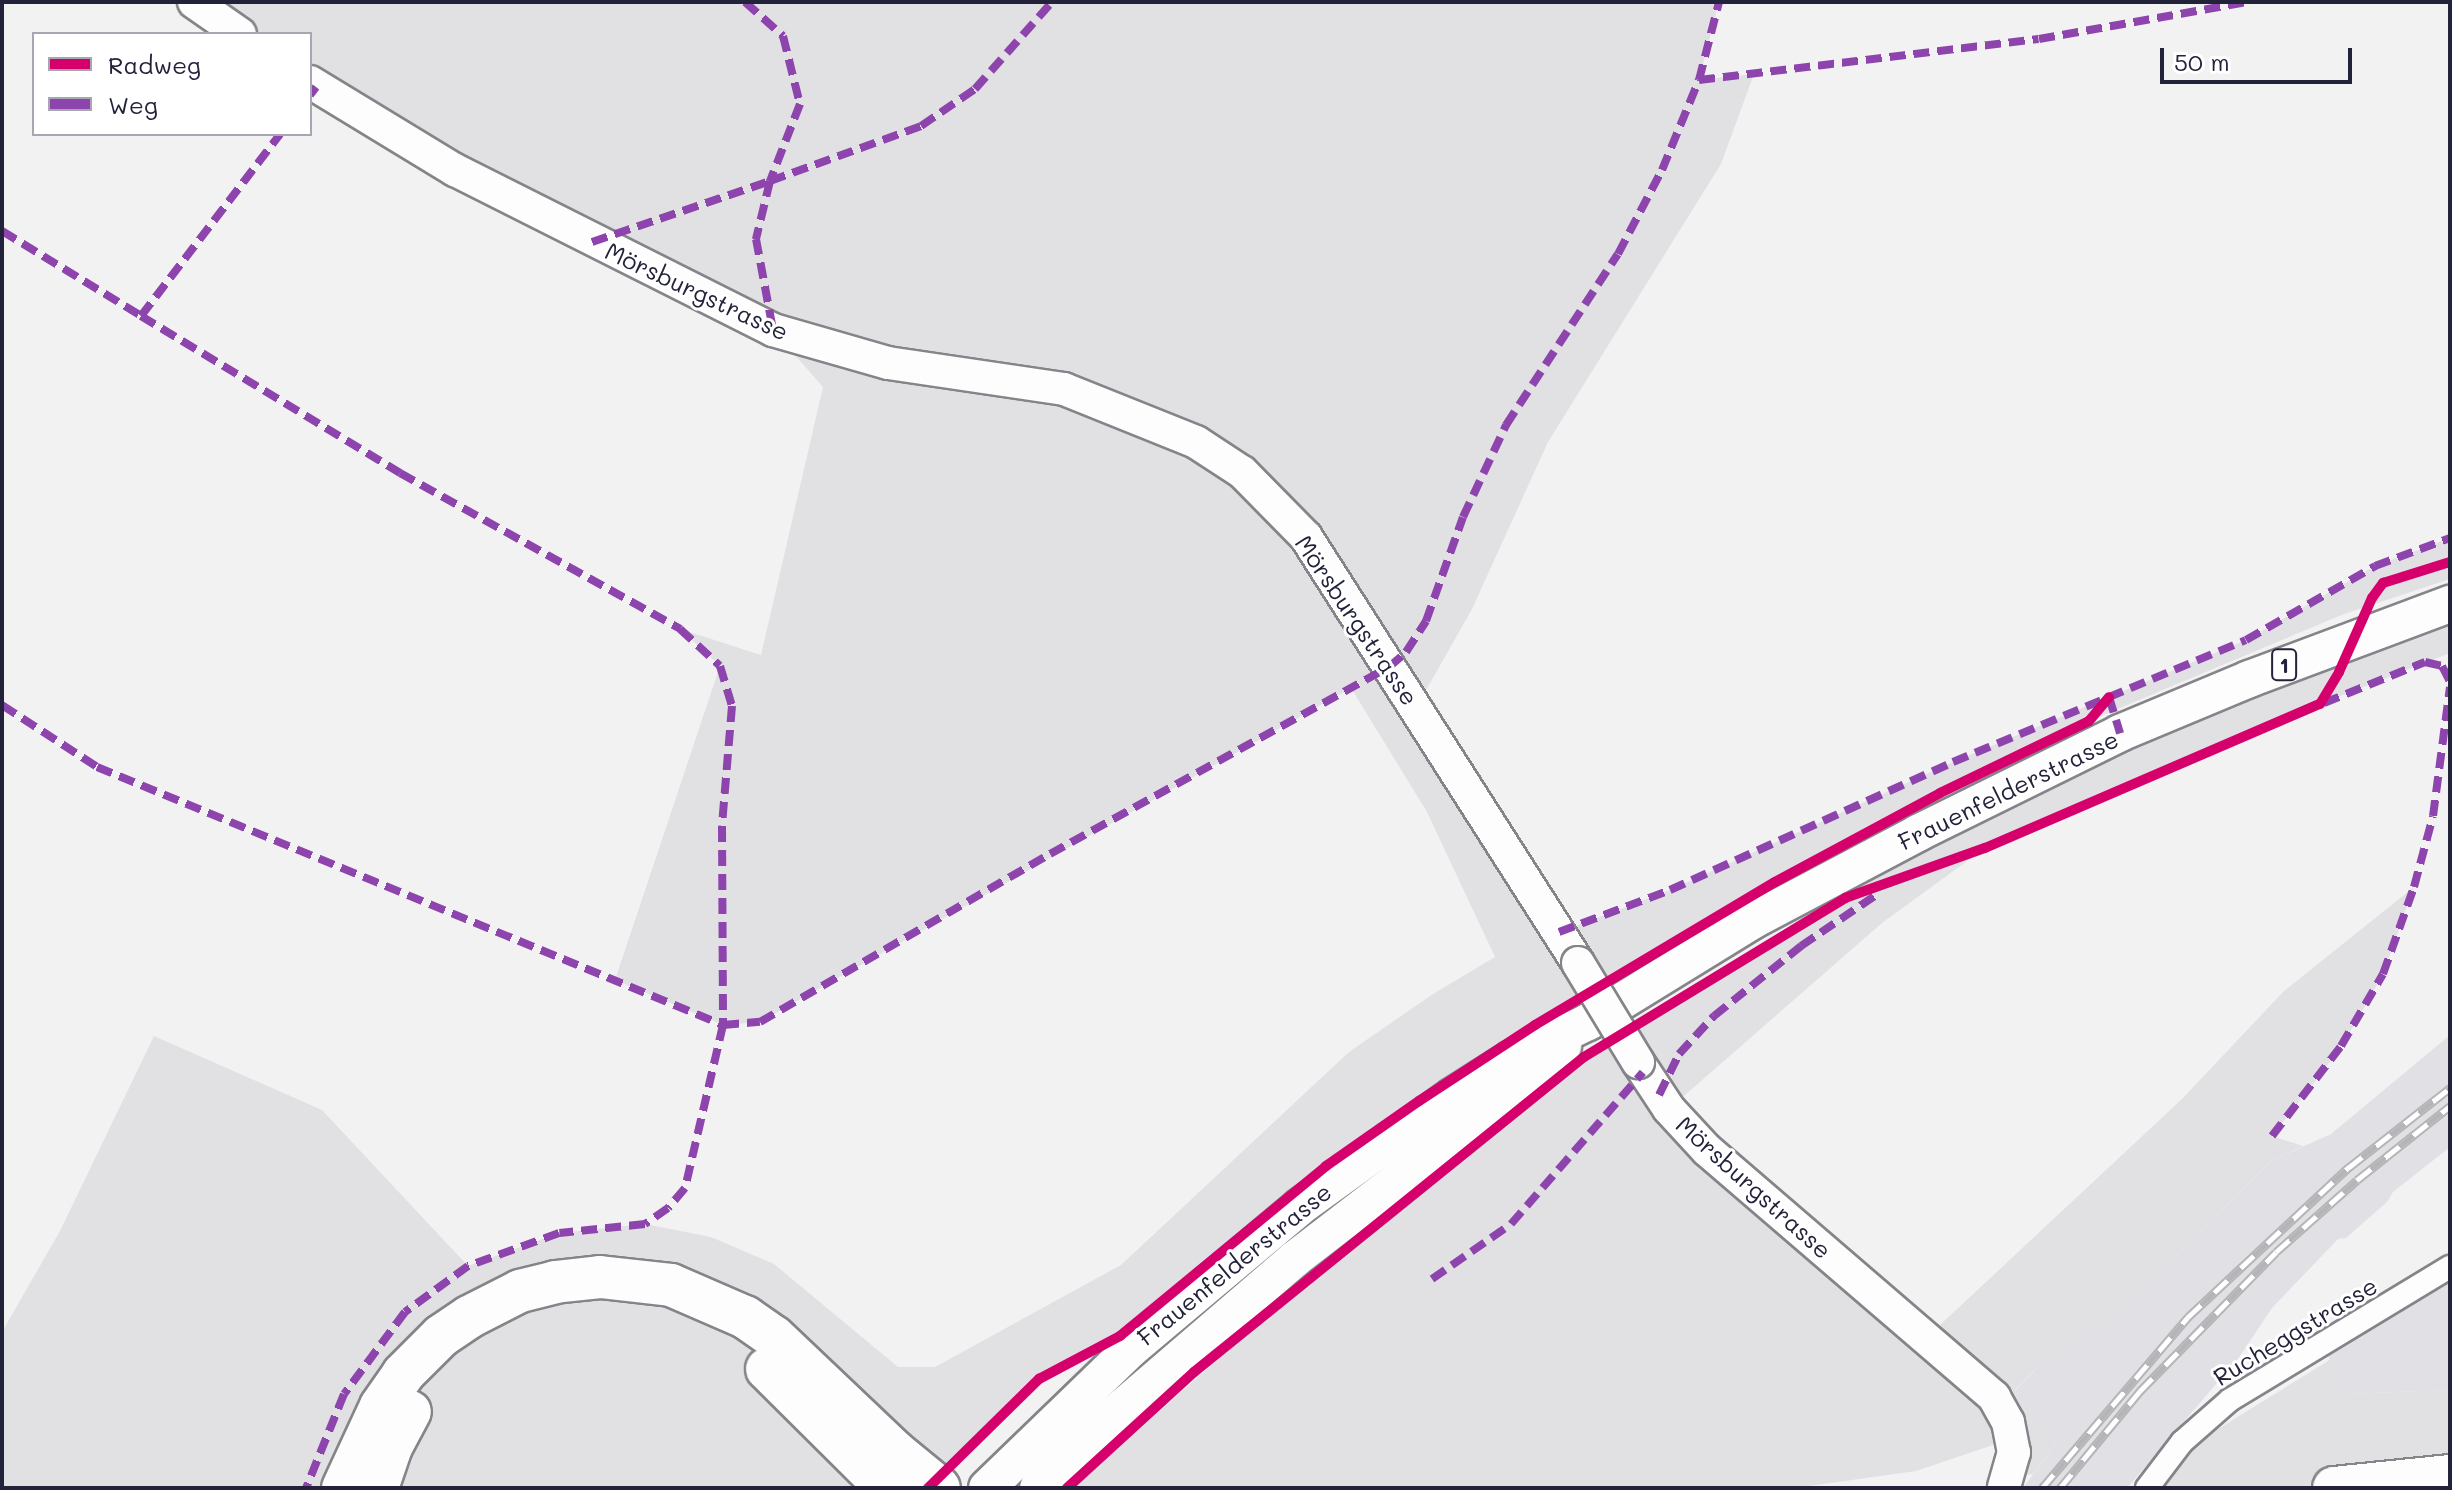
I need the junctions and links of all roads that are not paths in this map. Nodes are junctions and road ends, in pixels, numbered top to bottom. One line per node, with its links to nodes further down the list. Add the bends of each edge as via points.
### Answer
1 (194, 2): 2 (street)
2 (237, 32)
3 (312, 83): 14 (street, Mörsburgstrasse, bridge, via 455,170 773,330 888,363 1064,389 1196,442 1242,472 1306,537 1669,1109 1707,1150 1994,1397 2008,1422 2014,1452)
4 (2450, 604): 5 (main road, Frauenfelderstrasse / 1, via 2120,733 1752,921)
5 (1588, 1022): 12 (main road, Frauenfelderstrasse / 1, via 1512,1059 1452,1097 1300,1207 1131,1349); 13 (main road, Frauenfelderstrasse / 1, via 1528,1080 1296,1258 1110,1418)
6 (2450, 1267): 15 (street, Rucheggstrasse, via 2230,1400 2182,1442)
7 (2450, 1476): 16 (highway)
8 (343, 1488): 11 (highway, via 381,1406 403,1374 441,1336 520,1291 612,1277 683,1288 755,1323)
9 (377, 1488): 10 (highway, via 406,1418 454,1362 516,1323 600,1305 664,1311 729,1339 771,1373)
10 (887, 1488)
11 (939, 1488)
12 (987, 1488)
13 (1038, 1488)
14 (2004, 1488)
15 (2147, 1488)
16 (2334, 1488)

